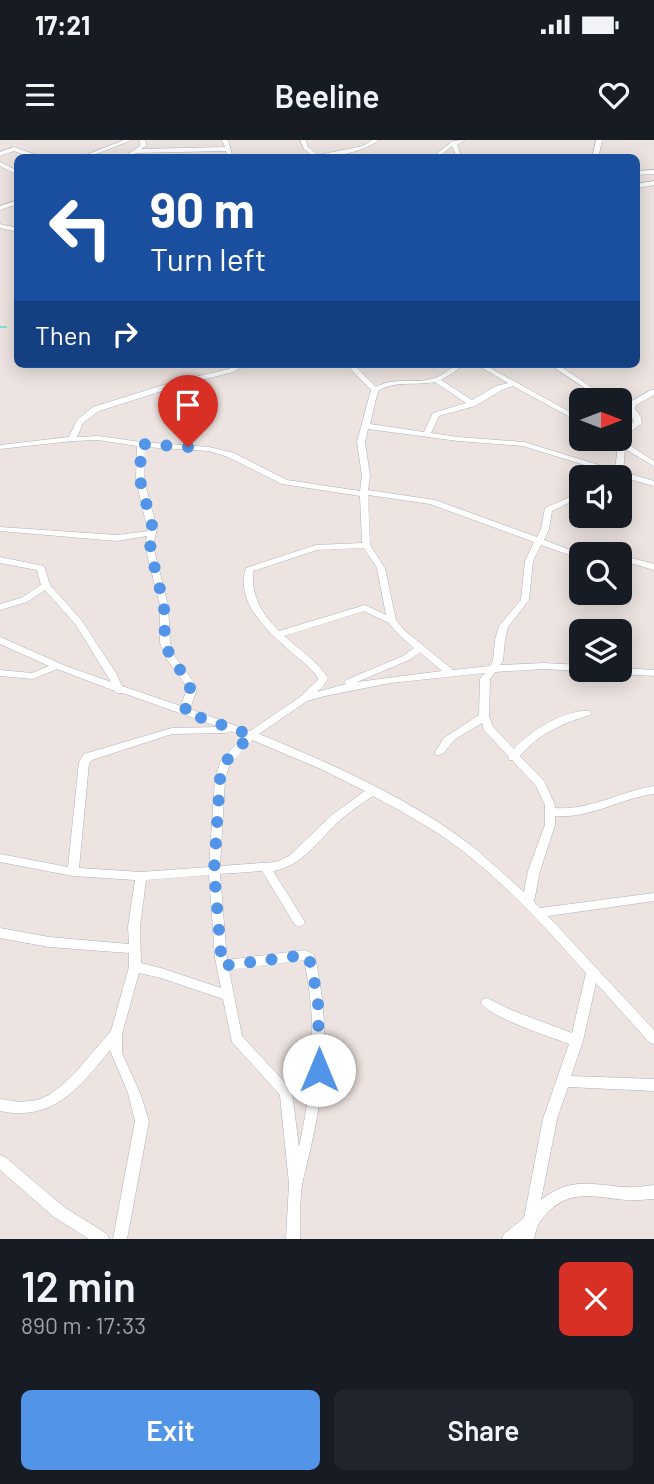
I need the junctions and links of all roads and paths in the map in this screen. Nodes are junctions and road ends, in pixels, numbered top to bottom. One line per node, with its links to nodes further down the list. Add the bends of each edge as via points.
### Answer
1 (129, 140): 11 (street)
2 (142, 140): 8 (street, via 144,145)
3 (225, 140): 7 (street)
4 (376, 140): 14 (street)
5 (463, 140): 6 (street)
6 (455, 142): 15 (street); 16 (street)
7 (228, 149): 8 (street); 13 (street)
8 (135, 151): 12 (street)
9 (0, 154): 10 (street, via 14,149)
10 (28, 154)
11 (91, 154)
12 (131, 154)
13 (230, 154)
14 (330, 154)
15 (438, 154)
16 (459, 154)
17 (237, 368): 33 (street, via 96,409 80,422)
18 (353, 368): 25 (street)
19 (455, 368): 22 (street)
20 (485, 368): 23 (street)
21 (558, 368): 24 (street)
22 (436, 380): 25 (street, via 389,381); 27 (street)
23 (513, 384): 27 (street); 29 (street)
24 (589, 388)
25 (375, 390): 30 (street)
26 (654, 391): 28 (street, via 633,404)
27 (472, 404): 32 (street, via 436,415)
28 (634, 413): 31 (street, via 638,423)
29 (569, 414)
30 (366, 426): 32 (street); 41 (street, via 361,449)
31 (632, 428)
32 (427, 434): 38 (street, via 524,444)
33 (72, 439): 34 (street); 35 (street)
34 (141, 444): 41 (street, via 209,449 232,455 285,482); 44 (street, via 140,480)
35 (0, 447)
36 (632, 450): 37 (street)
37 (654, 464)
38 (586, 465)
39 (632, 479): 40 (street)
40 (654, 484)
41 (364, 493): 45 (street, via 432,502); 46 (street)
42 (569, 500): 45 (street, via 548,510)
43 (0, 529): 44 (street, via 117,538)
44 (152, 533): 67 (street, via 150,549 164,605 166,650 192,689)
45 (538, 542): 47 (street); 58 (street, via 529,561 525,600 503,630)
46 (366, 545): 53 (street, via 381,568); 54 (street, via 316,548 248,570 248,594)
47 (569, 552)
48 (0, 560): 51 (street, via 41,568)
49 (632, 561): 50 (street)
50 (654, 567)
51 (46, 586): 52 (street, via 24,600); 65 (street, via 79,623)
52 (0, 607)
53 (392, 621): 54 (street, via 366,608); 56 (street)
54 (278, 635): 66 (street, via 322,674 321,683)
55 (0, 640): 57 (street)
56 (421, 647): 62 (street); 64 (street)
57 (57, 666): 61 (street, via 33,676); 65 (street)
58 (494, 667): 59 (street); 62 (street); 69 (street, via 484,683)
59 (569, 667)
60 (632, 672): 63 (street)
61 (0, 673)
62 (451, 673): 64 (street)
63 (653, 674)
64 (334, 689): 66 (street)
65 (120, 691): 67 (street)
66 (303, 699): 71 (street)
67 (184, 712): 70 (street)
68 (587, 713): 73 (street, via 542,731 522,744)
69 (484, 716): 72 (street, via 452,736); 73 (street, via 491,733)
70 (234, 730): 71 (street); 82 (street, via 172,731 88,757)
71 (251, 735): 74 (street); 81 (street, via 222,768)
72 (440, 752)
73 (513, 757): 76 (street, via 540,784)
74 (372, 791): 80 (street, via 293,859); 85 (street, via 460,844)
75 (652, 794): 76 (street, via 576,812)
76 (551, 812): 85 (street, via 534,871)
77 (0, 858): 78 (street)
78 (20, 862): 79 (street); 82 (street)
79 (0, 865)
80 (265, 867): 81 (street); 86 (street)
81 (214, 871): 83 (street); 89 (street)
82 (73, 872): 83 (street)
83 (141, 876): 88 (street)
84 (654, 897): 85 (street)
85 (533, 909): 91 (street)
86 (299, 922)
87 (0, 933): 88 (street)
88 (134, 949): 90 (street)
89 (222, 966): 92 (street); 101 (street, via 309,957 318,999 319,1070 315,1109)
90 (135, 967): 92 (street); 94 (street)
91 (592, 973): 95 (street); 96 (street)
92 (227, 995): 101 (street, via 236,1038 286,1093)
93 (487, 1003): 96 (street)
94 (116, 1034): 99 (street, via 51,1103 32,1108); 105 (street, via 116,1053 142,1121)
95 (654, 1039)
96 (577, 1041): 97 (street)
97 (563, 1081): 98 (street); 103 (street, via 550,1119)
98 (654, 1085)
99 (0, 1105)
100 (0, 1161): 104 (street, via 59,1212)
101 (296, 1184): 106 (street)
102 (654, 1192): 103 (street, via 625,1194 580,1188 556,1197)
103 (534, 1215): 107 (street); 108 (street)
104 (102, 1239)
105 (120, 1239)
106 (293, 1239)
107 (509, 1239)
108 (527, 1239)

